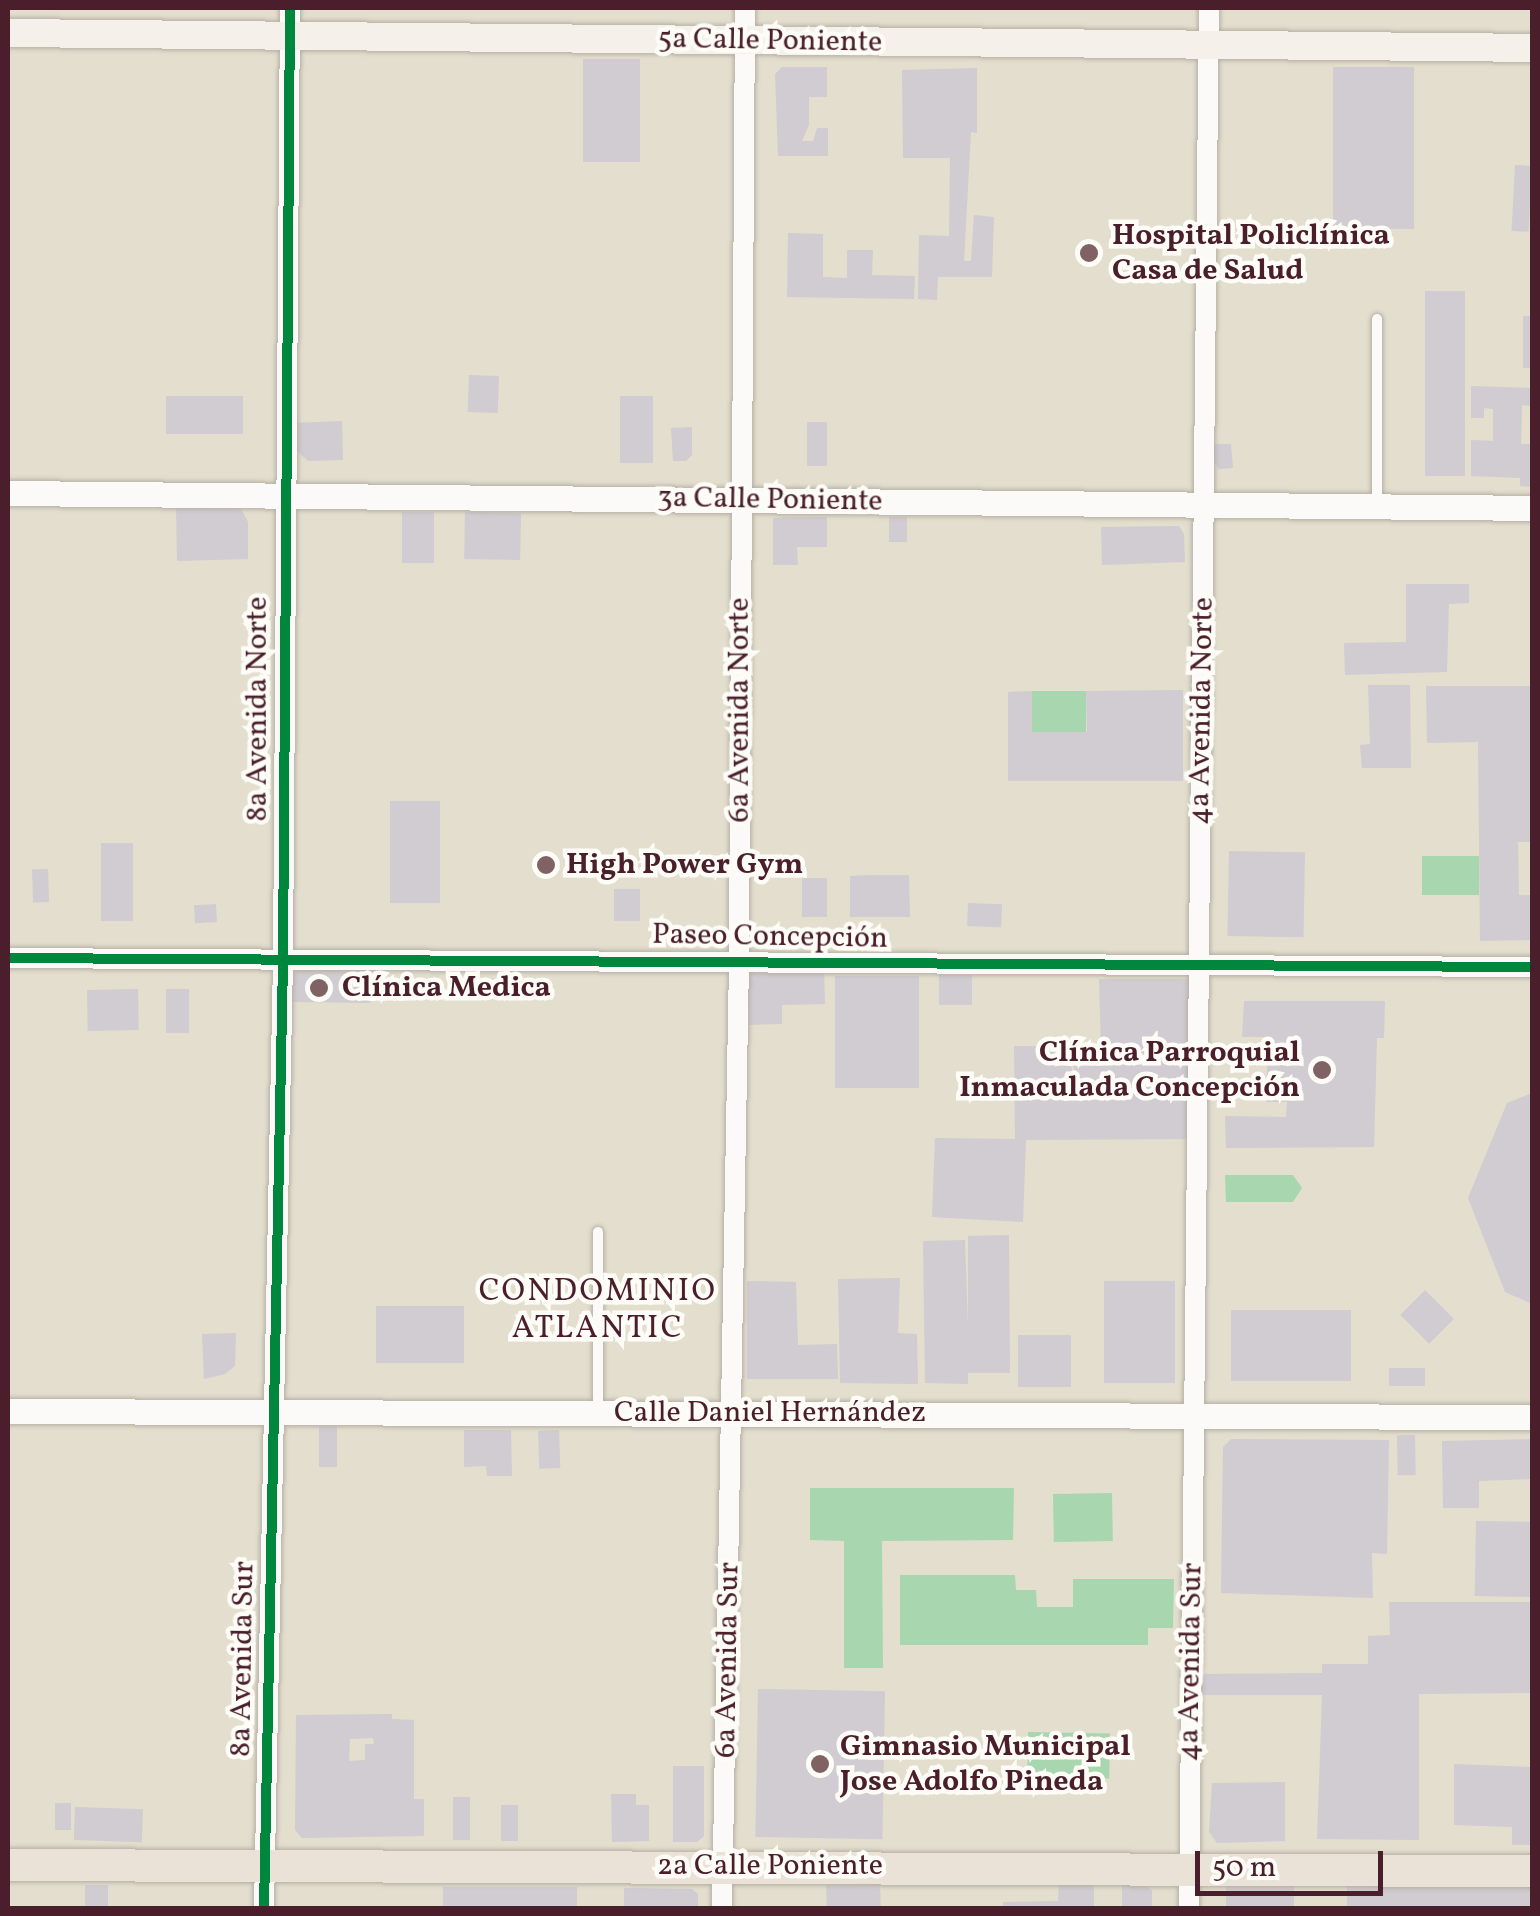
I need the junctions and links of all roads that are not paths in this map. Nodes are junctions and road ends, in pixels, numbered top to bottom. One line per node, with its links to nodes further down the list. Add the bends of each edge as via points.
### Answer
1 (290, 8): 5 (street, 8a Avenida Norte)
2 (745, 8): 6 (street, 6a Avenida Norte)
3 (1210, 8): 7 (street, 4a Avenida Norte)
4 (8, 34): 5 (main road, 5a Calle Poniente)
5 (289, 36): 6 (main road, 5a Calle Poniente); 11 (street, 8a Avenida Norte)
6 (744, 40): 7 (main road, 5a Calle Poniente); 12 (street, 6a Avenida Norte)
7 (1209, 45): 8 (main road, 5a Calle Poniente); 13 (street, 4a Avenida Norte)
8 (1532, 48)
9 (1377, 320): 14 (lane)
10 (8, 493): 11 (street, 3a Calle Poniente)
11 (284, 495): 12 (street, 3a Calle Poniente); 17 (street, 8a Avenida Norte)
12 (740, 500): 13 (street, 3a Calle Poniente); 18 (street, 6a Avenida Norte)
13 (1204, 506): 14 (street, 3a Calle Poniente); 19 (street, 4a Avenida Norte)
14 (1377, 507): 15 (street, 3a Calle Poniente)
15 (1532, 508)
16 (8, 958): 17 (street, Paseo Concepción)
17 (284, 960): 18 (street, Paseo Concepción); 22 (street, 8a Avenida Norte)
18 (739, 961): 19 (street, Paseo Concepción); 25 (street, 6a Avenida Norte)
19 (1200, 967): 20 (street, Paseo Concepción); 26 (street, 4a Avenida Norte)
20 (1532, 968)
21 (598, 1232): 24 (lane)
22 (272, 1410): 23 (street, Calle Daniel Hernández); 24 (street, Calle Daniel Hernández); 30 (street, 8a Avenida Sur)
23 (8, 1412)
24 (598, 1412): 25 (street, Calle Daniel Hernández)
25 (732, 1412): 26 (street, Calle Daniel Hernández); 29 (street, 6a Avenida Sur)
26 (1194, 1414): 27 (street, Calle Daniel Hernández); 31 (street, 4a Avenida Sur)
27 (1532, 1417)
28 (8, 1865): 30 (main road, 2a Calle Poniente)
29 (723, 1865): 30 (main road, 2a Calle Poniente, via 599,1871); 31 (main road, 2a Calle Poniente); 34 (street, 6a Avenida Sur)
30 (264, 1867): 33 (street, 8a Avenida Sur)
31 (1190, 1869): 32 (main road, 2a Calle Poniente); 35 (street, 4a Avenida Sur)
32 (1532, 1871)
33 (264, 1908)
34 (722, 1908)
35 (1189, 1908)

